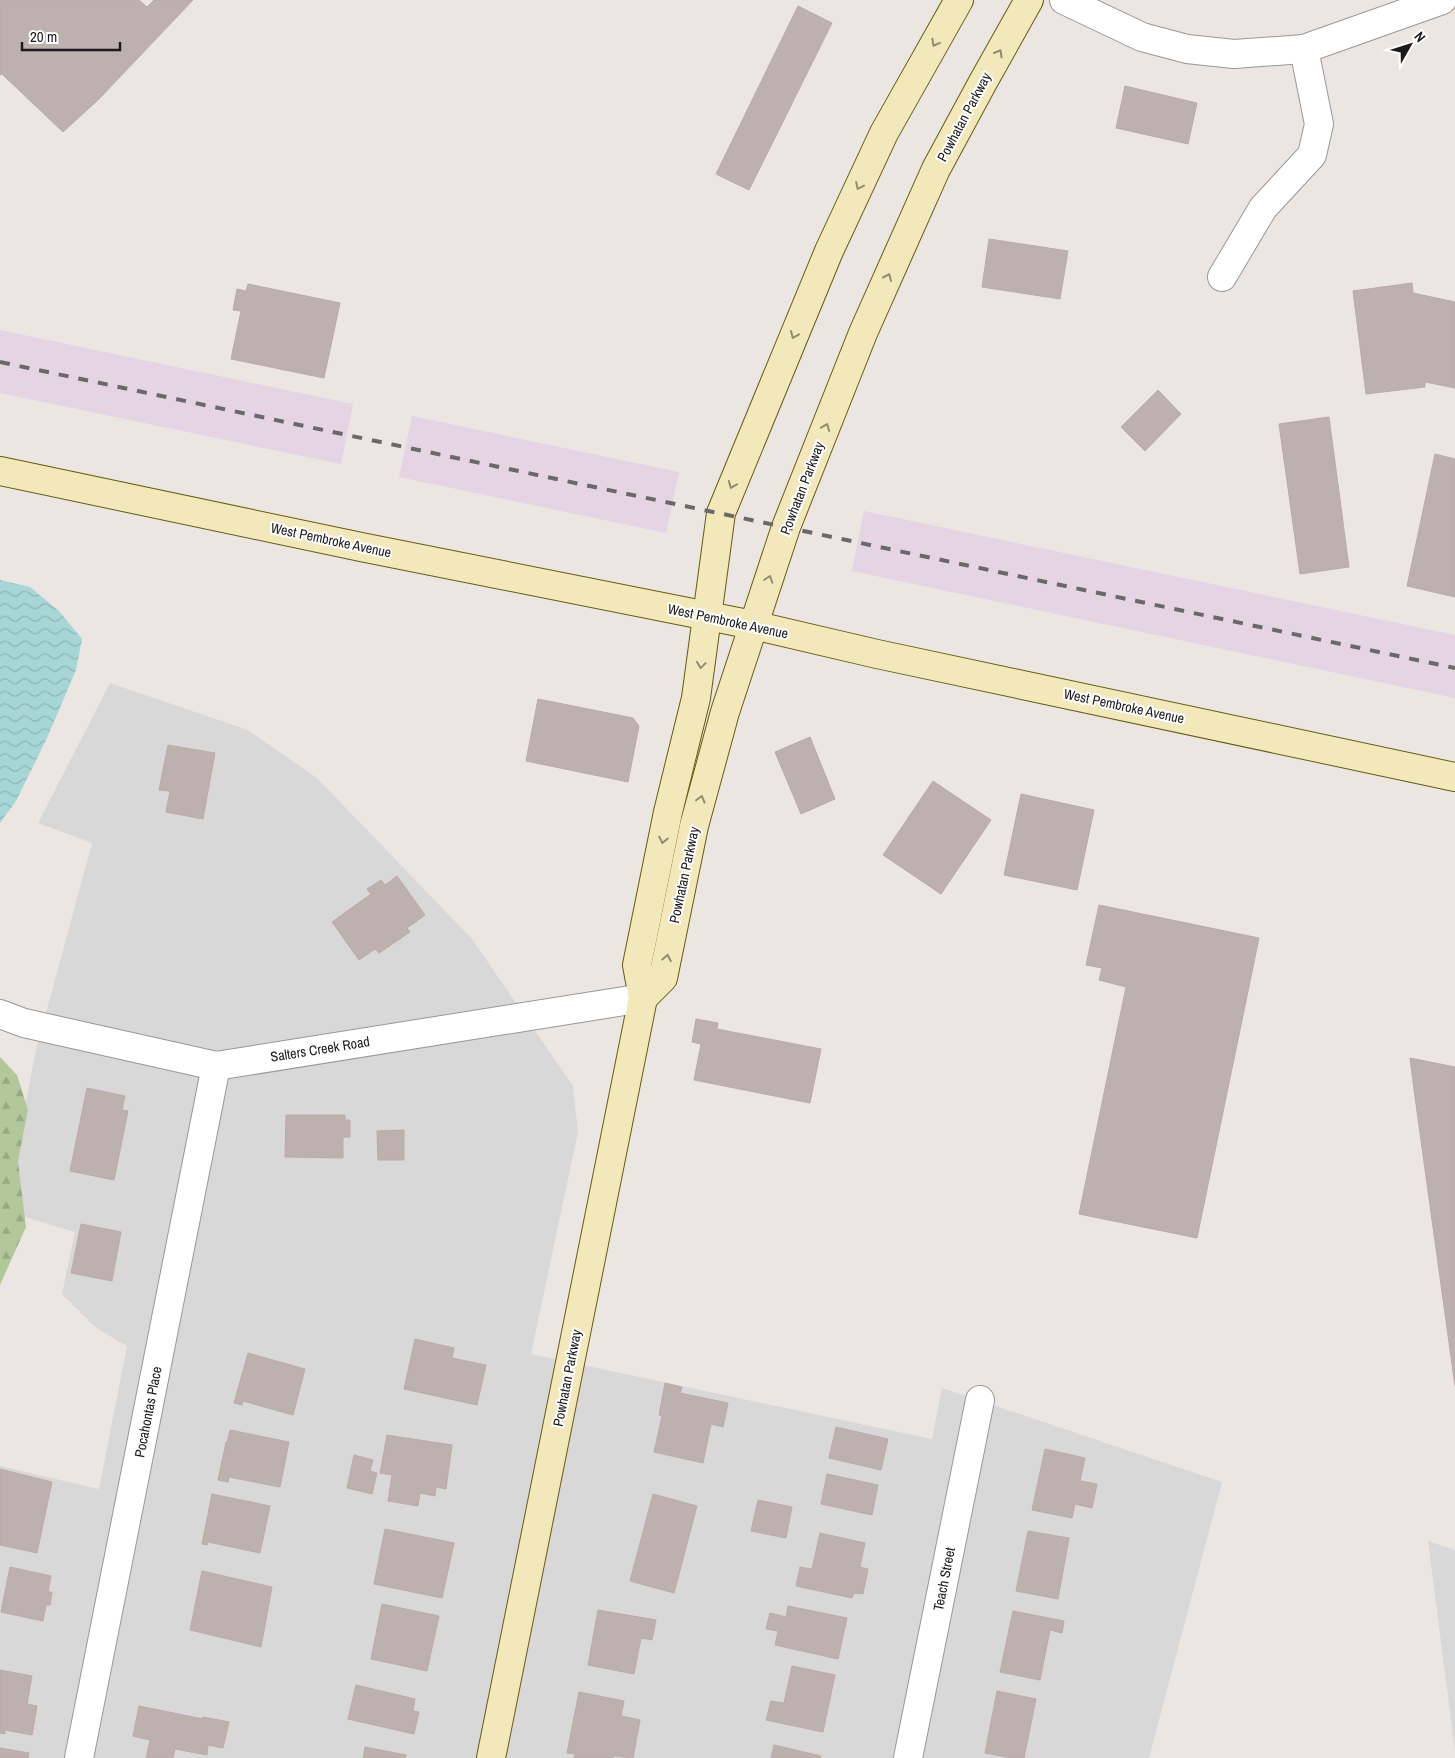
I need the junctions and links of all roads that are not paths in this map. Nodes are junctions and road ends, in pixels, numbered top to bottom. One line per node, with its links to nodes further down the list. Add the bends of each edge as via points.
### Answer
1 (959, 0): 8 (main road, Powhatan Parkway, one-way to 8, via 884,133 837,234 721,512)
2 (1030, 0): 9 (main road, Powhatan Parkway, one-way to 2, via 786,527 868,324 936,169)
3 (1064, 0): 5 (street, via 1142,37 1187,49 1234,54)
4 (1442, 0): 5 (street)
5 (1304, 49): 6 (street, via 1319,124 1312,155 1263,208)
6 (1222, 277)
7 (0, 471): 8 (main road, West Pembroke Avenue)
8 (708, 616): 9 (main road, West Pembroke Avenue); 11 (main road, Powhatan Parkway, one-way to 11, via 696,698 668,812 637,965)
9 (753, 625): 10 (main road, West Pembroke Avenue); 11 (main road, Powhatan Parkway, one-way to 9, via 663,978 694,826)
10 (1455, 777)
11 (643, 998): 13 (street, Salters Creek Road); 16 (main road, Powhatan Parkway)
12 (0, 1014): 13 (street, Salters Creek Road, via 24,1023)
13 (216, 1066): 15 (street, Pocahontas Place)
14 (980, 1400): 17 (street, Teach Street)
15 (79, 1758)
16 (491, 1758)
17 (908, 1758)

